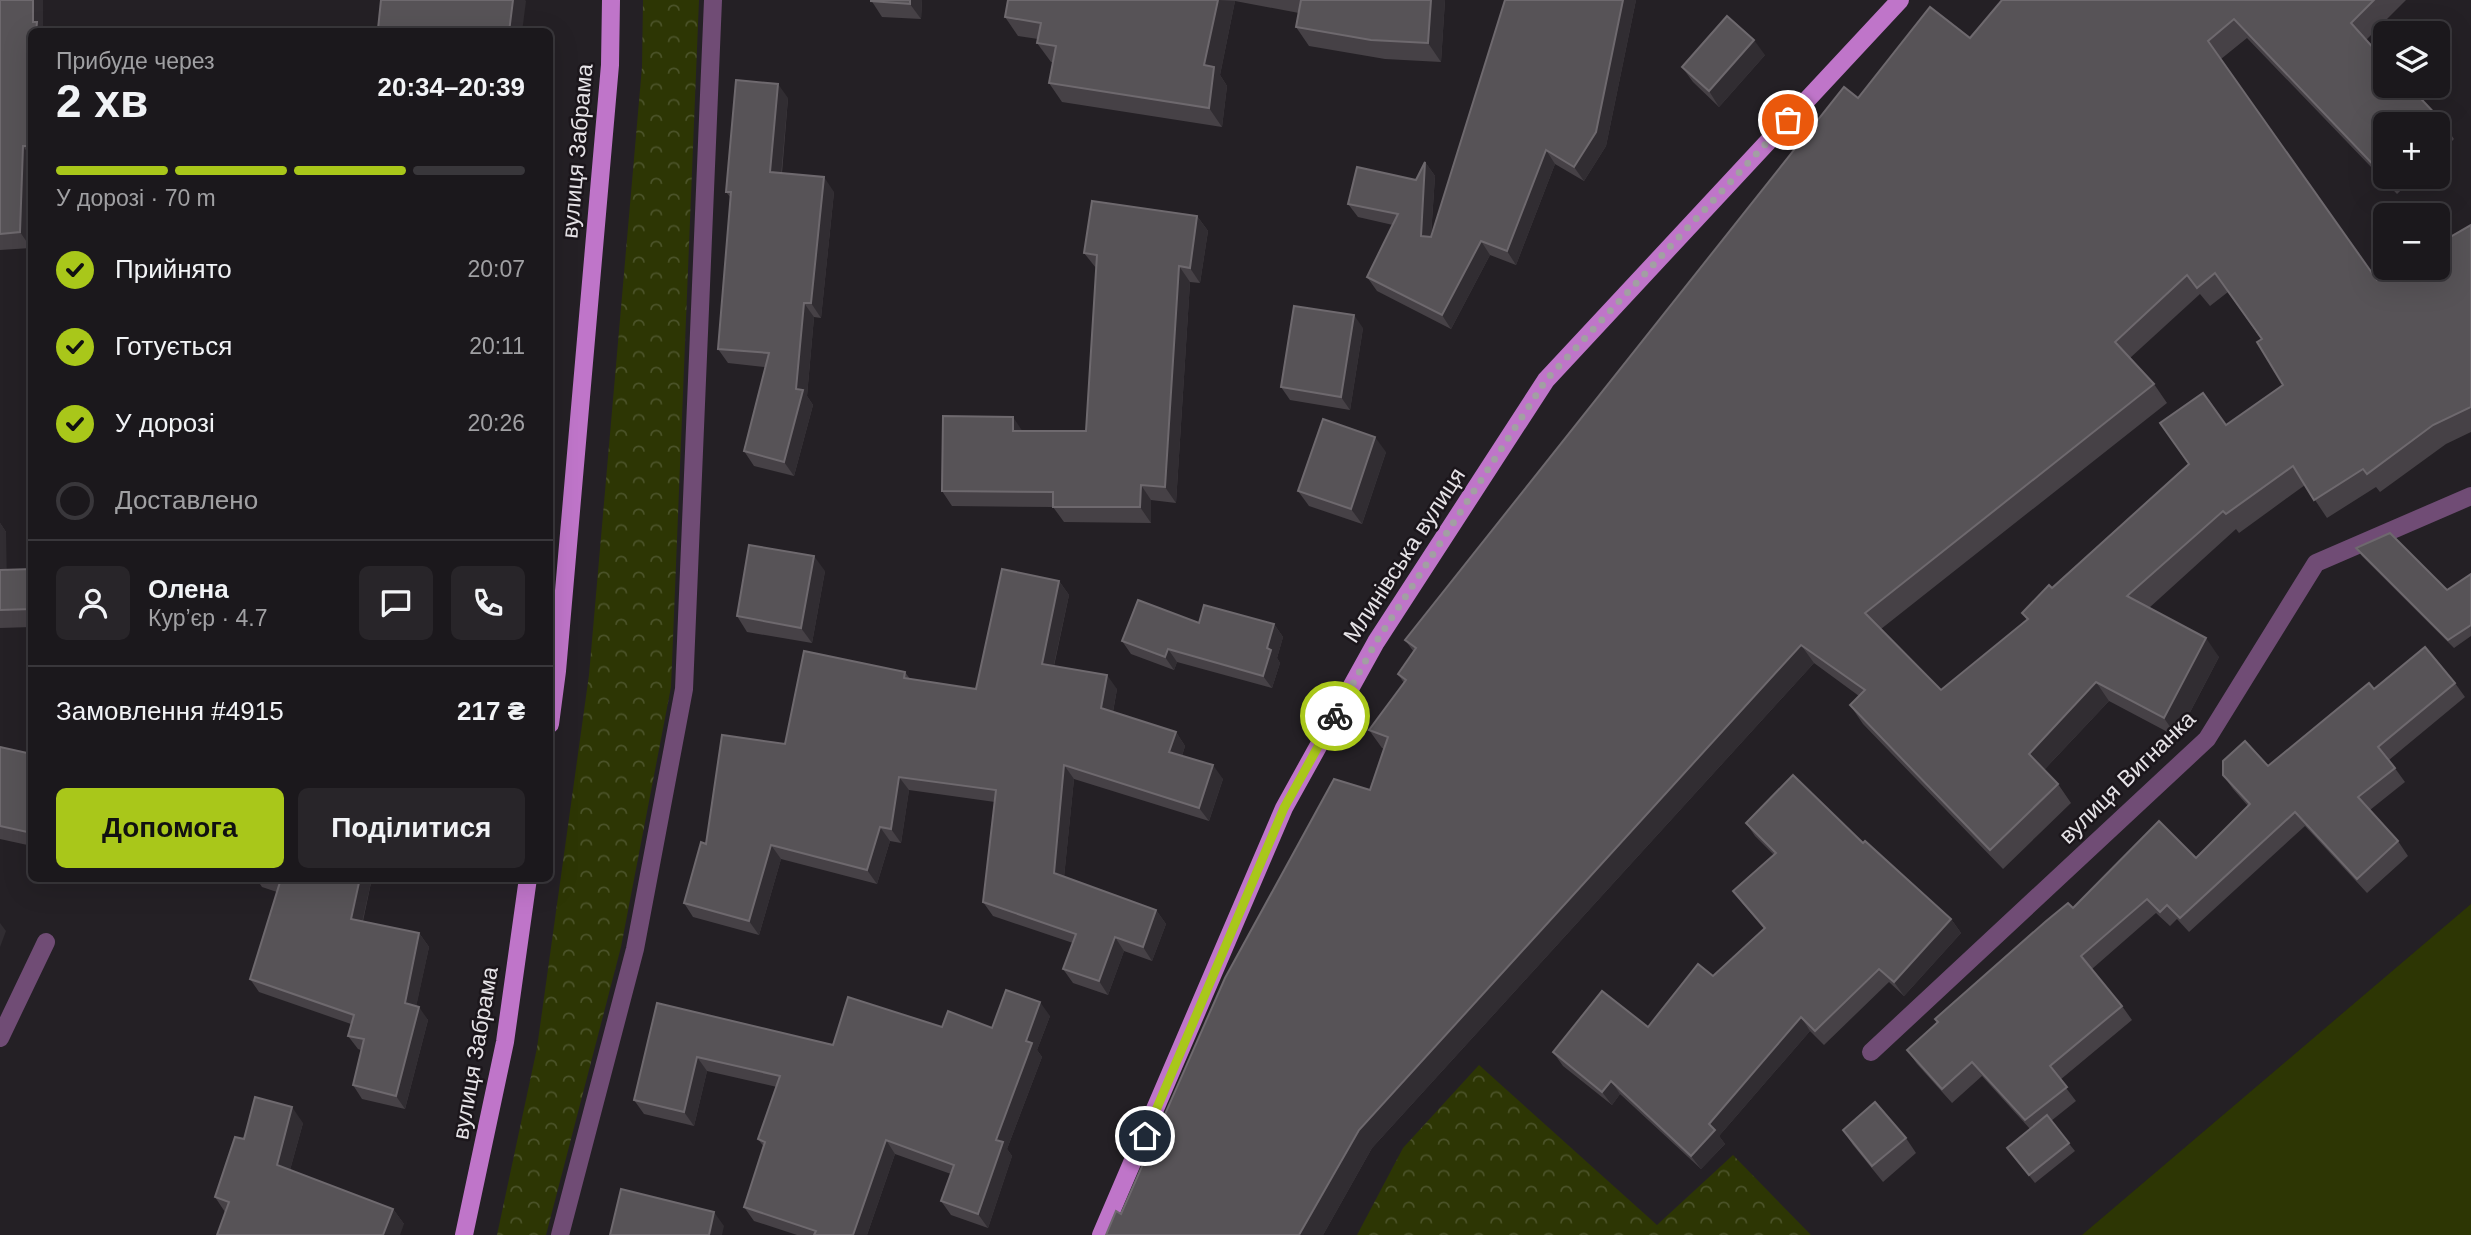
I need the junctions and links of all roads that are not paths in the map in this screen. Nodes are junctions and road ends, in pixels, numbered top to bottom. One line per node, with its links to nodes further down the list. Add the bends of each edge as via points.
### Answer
1 (611, 0): 5 (main road, вулиця Забрама, via 609,79)
2 (713, 0): 11 (street, via 684,689 635,950)
3 (1900, 0): 12 (main road, Млинівська вулиця, via 1546,380 1376,642 1284,808)
4 (2471, 496): 9 (street, вулиця Вигнанка, via 2316,563 2207,739)
5 (553, 701)
6 (527, 882): 10 (main road, вулиця Забрама, via 505,1042)
7 (46, 942): 8 (street)
8 (0, 1038)
9 (1871, 1052)
10 (464, 1235)
11 (560, 1235)
12 (1101, 1235)

